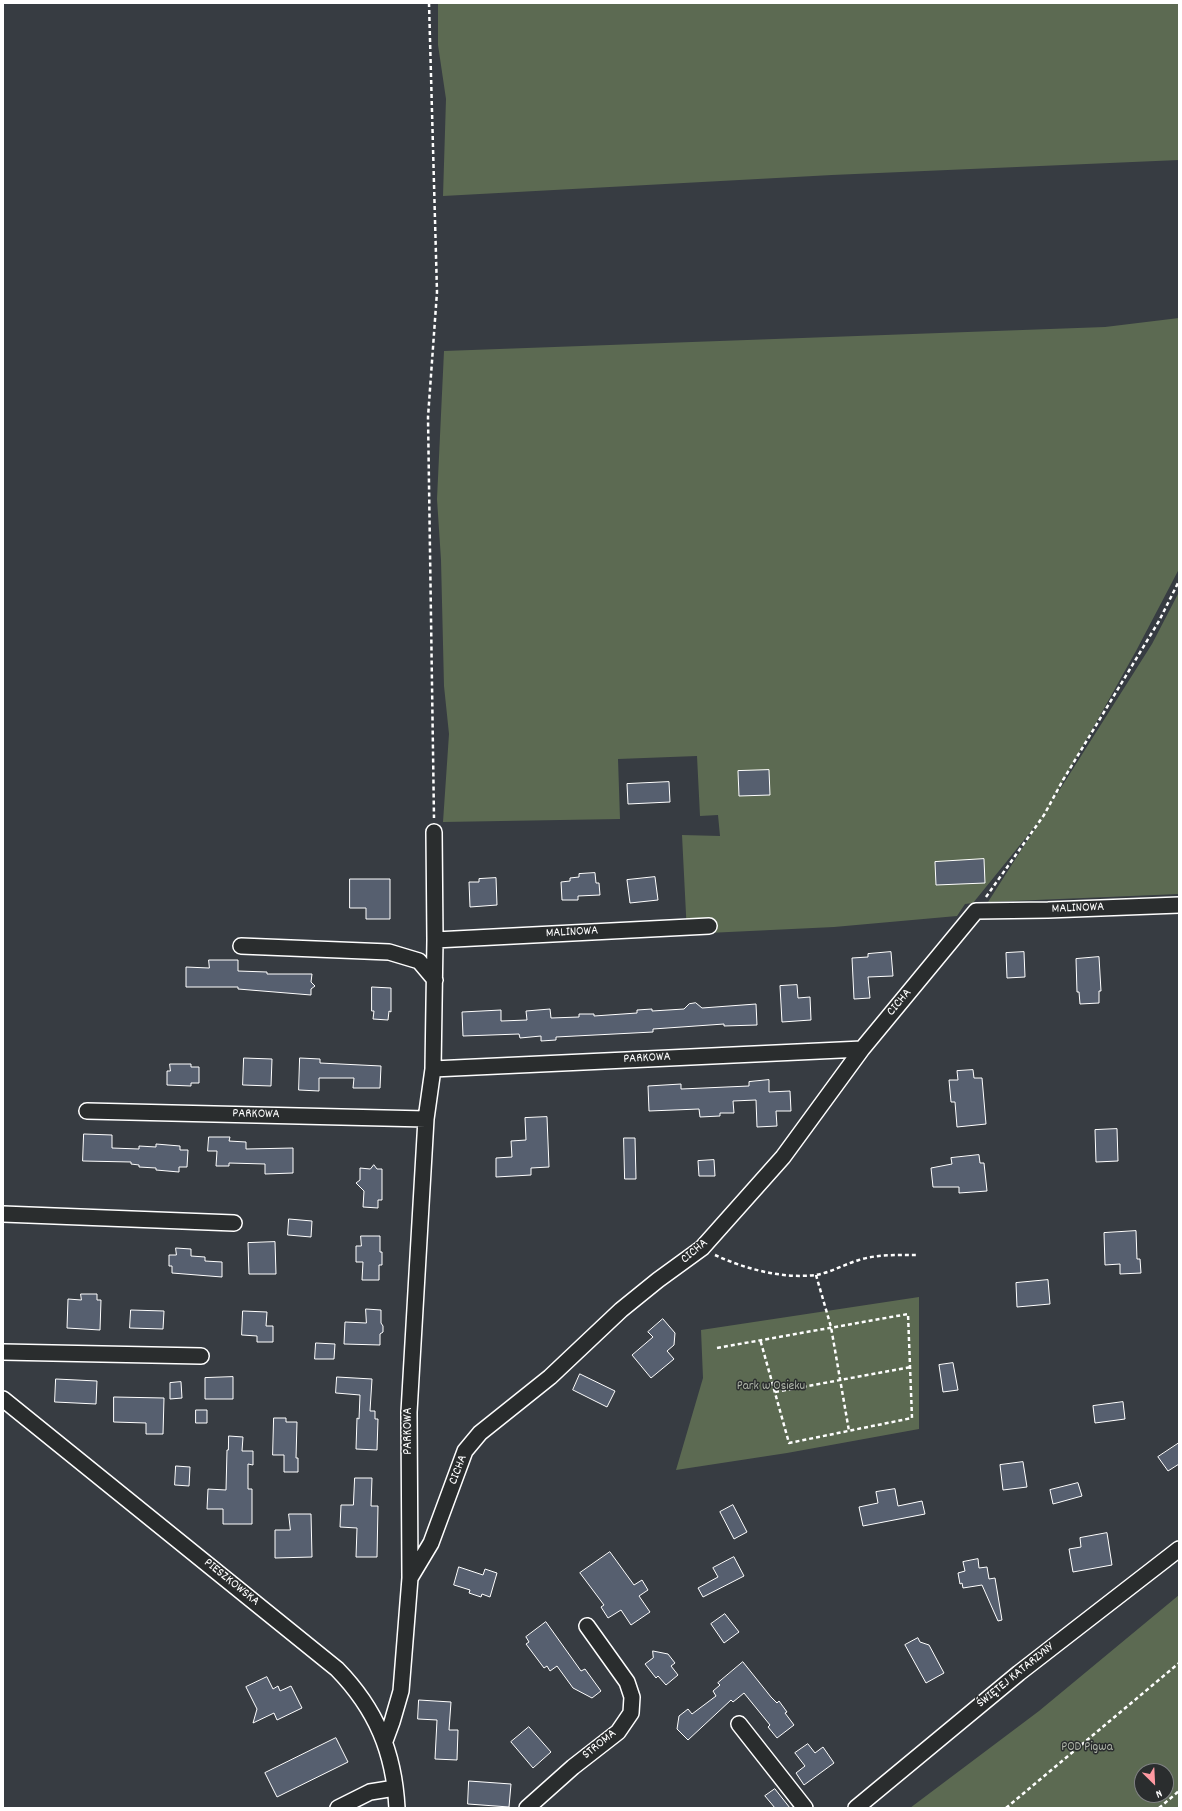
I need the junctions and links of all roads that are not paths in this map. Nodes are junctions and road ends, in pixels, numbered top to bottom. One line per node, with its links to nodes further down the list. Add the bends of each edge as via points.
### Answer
1 (434, 832): 5 (street, PARKOWA)
2 (1179, 905): 3 (street, MALINOWA)
3 (976, 911): 8 (street, CICHA)
4 (709, 926): 5 (street, MALINOWA)
5 (436, 940): 7 (street, PARKOWA)
6 (241, 946): 7 (street, via 388,952 419,961)
7 (435, 980): 9 (street, PARKOWA)
8 (862, 1049): 9 (street, PARKOWA); 18 (street, CICHA, via 783,1157 702,1248 621,1310 550,1377 480,1433 465,1451 431,1543)
9 (433, 1068): 11 (street, PARKOWA)
10 (87, 1111): 11 (street, PARKOWA)
11 (426, 1119): 18 (street, PARKOWA, via 409,1412)
12 (3, 1214): 13 (street)
13 (234, 1223)
14 (3, 1352): 15 (street)
15 (201, 1356)
16 (3, 1399): 21 (street, PIESZKOWSKA, via 336,1669 350,1682 365,1703)
17 (1179, 1549): 27 (street, ŚWIĘTEJ KATARZYNY, via 1019,1673)
18 (410, 1578): 21 (street, PARKOWA, via 402,1679)
19 (587, 1626): 25 (street, STROMA, via 627,1682 632,1697 631,1713 618,1732)
20 (739, 1724): 26 (street)
21 (385, 1740): 22 (street, PIESZKOWSKA)
22 (396, 1788): 23 (street, via 363,1795); 24 (street, PIESZKOWSKA)
23 (338, 1808)
24 (397, 1808)
25 (526, 1808)
26 (805, 1808)
27 (856, 1808)

